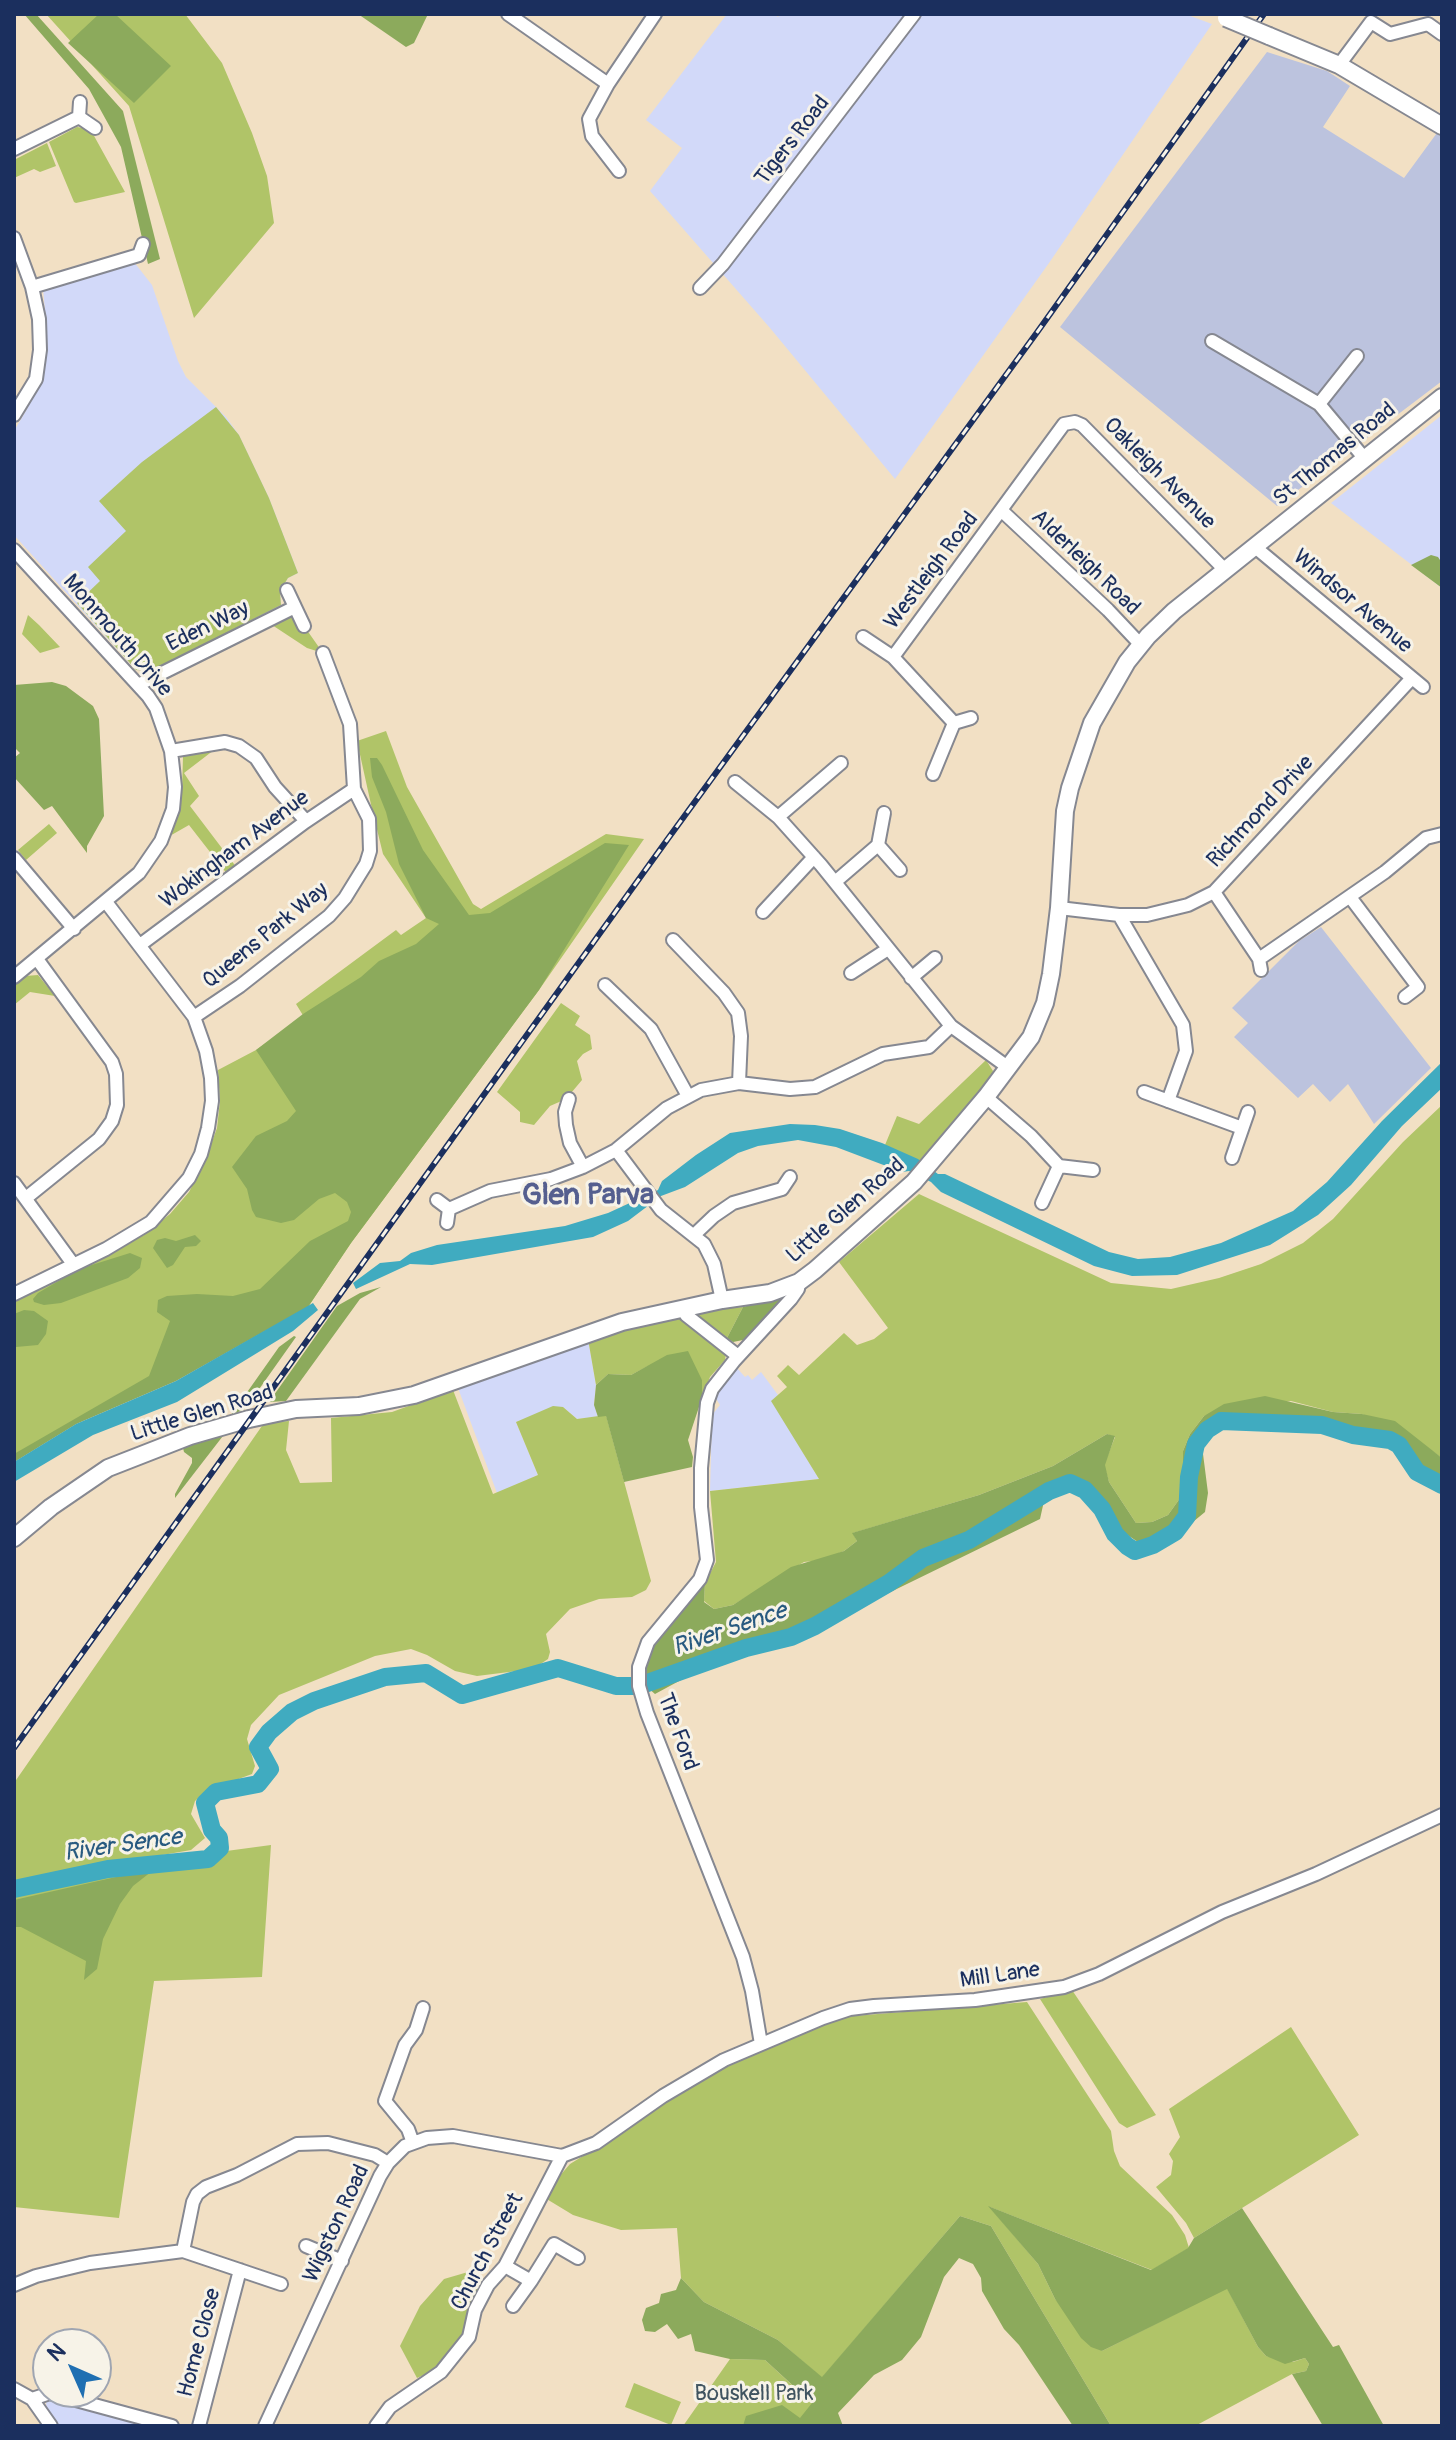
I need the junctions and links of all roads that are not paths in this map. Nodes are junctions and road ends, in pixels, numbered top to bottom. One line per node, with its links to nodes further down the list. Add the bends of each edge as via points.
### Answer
1 (508, 14): 7 (street)
2 (655, 14): 7 (street)
3 (914, 14): 17 (street, Tigers Road)
4 (1222, 16): 6 (main road, bridge)
5 (1442, 34): 6 (street, via 1428,24 1390,34 1371,22)
6 (1339, 65): 10 (main road)
7 (608, 84): 13 (street, via 589,119 592,136)
8 (80, 102): 9 (street)
9 (79, 117): 11 (street); 12 (street)
10 (1442, 126)
11 (95, 128)
12 (14, 149)
13 (619, 171)
14 (14, 238): 16 (street)
15 (143, 254): 16 (street)
16 (32, 287): 22 (street, via 39,319 36,379)
17 (700, 288)
18 (1212, 341): 21 (street)
19 (1357, 356): 21 (street)
20 (1442, 397): 24 (main road, St Thomas Road)
21 (1319, 404): 24 (street)
22 (14, 415)
23 (1059, 430): 25 (street, Westleigh Road); 28 (street, Oakleigh Avenue, via 1071,421 1082,425)
24 (1365, 459): 26 (main road, St Thomas Road)
25 (1002, 511): 33 (street, Alderleigh Road); 35 (street, Westleigh Road)
26 (1255, 547): 28 (main road, Little Glen Road); 36 (street, Windsor Avenue)
27 (14, 550): 37 (street, Monmouth Drive)
28 (1226, 571): 33 (main road, Little Glen Road)
29 (287, 590): 30 (street)
30 (295, 607): 31 (street); 37 (street, Eden Way)
31 (304, 626)
32 (863, 637): 35 (street)
33 (1141, 645): 58 (main road, Little Glen Road, via 1102,702 1076,766 1065,811)
34 (323, 653): 45 (street, Queens Park Way, via 350,724)
35 (893, 657): 40 (street, Westleigh Road)
36 (1412, 678): 38 (street, Windsor Avenue); 55 (street, Richmond Drive)
37 (138, 685): 41 (street, Monmouth Drive, via 156,708)
38 (1423, 687)
39 (971, 718): 40 (street)
40 (954, 723): 43 (street)
41 (171, 751): 48 (street, via 225,742 239,746 256,758); 57 (street, Monmouth Drive, via 173,809 161,841 139,873)
42 (841, 763): 47 (street)
43 (933, 774)
44 (735, 782): 47 (street)
45 (354, 789): 48 (street, Wokingham Avenue); 74 (street, Queens Park Way, via 369,819 370,851 345,898 311,931)
46 (884, 813): 50 (street)
47 (778, 817): 51 (street)
48 (306, 821): 63 (street, Wokingham Avenue)
49 (1442, 834): 56 (street, via 1426,838)
50 (878, 845): 53 (street); 54 (street)
51 (814, 857): 54 (street); 59 (street)
52 (14, 858): 61 (street)
53 (900, 870)
54 (835, 882): 64 (street)
55 (1214, 892): 56 (street, via 1260,964); 60 (street, Richmond Drive, via 1161,913)
56 (1350, 897): 72 (street)
57 (106, 902): 61 (street, Monmouth Drive); 63 (street)
58 (1059, 908): 60 (street, Richmond Drive); 76 (main road, Little Glen Road, via 1045,1003 1031,1037)
59 (763, 912)
60 (1119, 915): 81 (street, via 1183,1025 1186,1051)
61 (74, 929): 66 (street, Monmouth Drive)
62 (673, 940): 77 (street, via 738,1013)
63 (140, 945): 74 (street)
64 (888, 949): 67 (street); 70 (street)
65 (935, 958): 70 (street)
66 (37, 959): 68 (street, Monmouth Drive); 92 (street, via 112,1062 117,1105 99,1139)
67 (851, 973)
68 (14, 977)
69 (1430, 977): 72 (street)
70 (911, 978): 75 (street)
71 (605, 985): 79 (street, via 651,1029)
72 (1418, 987): 73 (street)
73 (1405, 997)
74 (194, 1017): 98 (street, via 210,1066 212,1101 195,1166 151,1222)
75 (951, 1026): 76 (street); 77 (street, via 925,1049 883,1054 815,1087)
76 (1009, 1068): 80 (main road, Little Glen Road)
77 (739, 1083): 79 (street)
78 (1144, 1092): 81 (street)
79 (688, 1096): 85 (street)
80 (986, 1097): 87 (street); 99 (main road, Little Glen Road, via 914,1182)
81 (1168, 1101): 84 (street)
82 (563, 1107): 88 (street, via 570,1143)
83 (1248, 1112): 84 (street)
84 (1242, 1128): 86 (street)
85 (616, 1150): 88 (street); 97 (street, via 661,1210)
86 (1232, 1158)
87 (1059, 1166): 89 (street); 94 (street)
88 (583, 1167): 95 (street, via 490,1191)
89 (1093, 1170)
90 (790, 1177): 97 (street, via 786,1193 733,1203)
91 (14, 1183): 92 (street)
92 (26, 1198): 98 (street)
93 (437, 1200): 95 (street)
94 (1042, 1203)
95 (449, 1209): 96 (street)
96 (447, 1223)
97 (694, 1235): 101 (street, via 714,1264)
98 (73, 1264): 100 (street)
99 (799, 1282): 101 (main road, Little Glen Road, via 770,1293); 103 (street, The Ford, via 791,1299)
100 (14, 1294)
101 (722, 1300): 102 (main road, Little Glen Road)
102 (683, 1308): 103 (street); 104 (main road, Little Glen Road, via 589,1332 400,1399 296,1409 190,1436 108,1468)
103 (738, 1356): 107 (street, The Ford, via 707,1403 701,1468 707,1560 700,1579 648,1642 639,1686 743,1957)
104 (14, 1538)
105 (1442, 1815): 107 (street, Mill Lane, via 1064,1987 850,2009)
106 (423, 2008): 108 (street, via 385,2101)
107 (761, 2044): 109 (street, Mill Lane, via 663,2096 596,2143)
108 (413, 2143): 109 (street, Wigston Road, via 453,2136); 110 (street, Wigston Road)
109 (562, 2156): 115 (street, Church Street)
110 (388, 2163): 112 (street, via 328,2143 297,2144 202,2190 193,2202); 114 (street, Wigston Road)
111 (306, 2246): 114 (street)
112 (183, 2251): 116 (street); 119 (street, via 90,2263)
113 (578, 2258): 117 (street, via 554,2244)
114 (342, 2261): 128 (street, Wigston Road)
115 (505, 2266): 117 (street); 129 (street, Church Street, via 475,2310 469,2337 441,2372 390,2407)
116 (240, 2270): 118 (street); 127 (street, Home Close)
117 (531, 2281): 120 (street)
118 (281, 2284)
119 (14, 2285)
120 (513, 2306)
121 (14, 2389): 122 (street)
122 (32, 2399)
123 (38, 2408): 125 (street)
124 (105, 2408): 126 (street)
125 (51, 2426)
126 (172, 2426)
127 (199, 2426)
128 (265, 2426)
129 (376, 2426)

